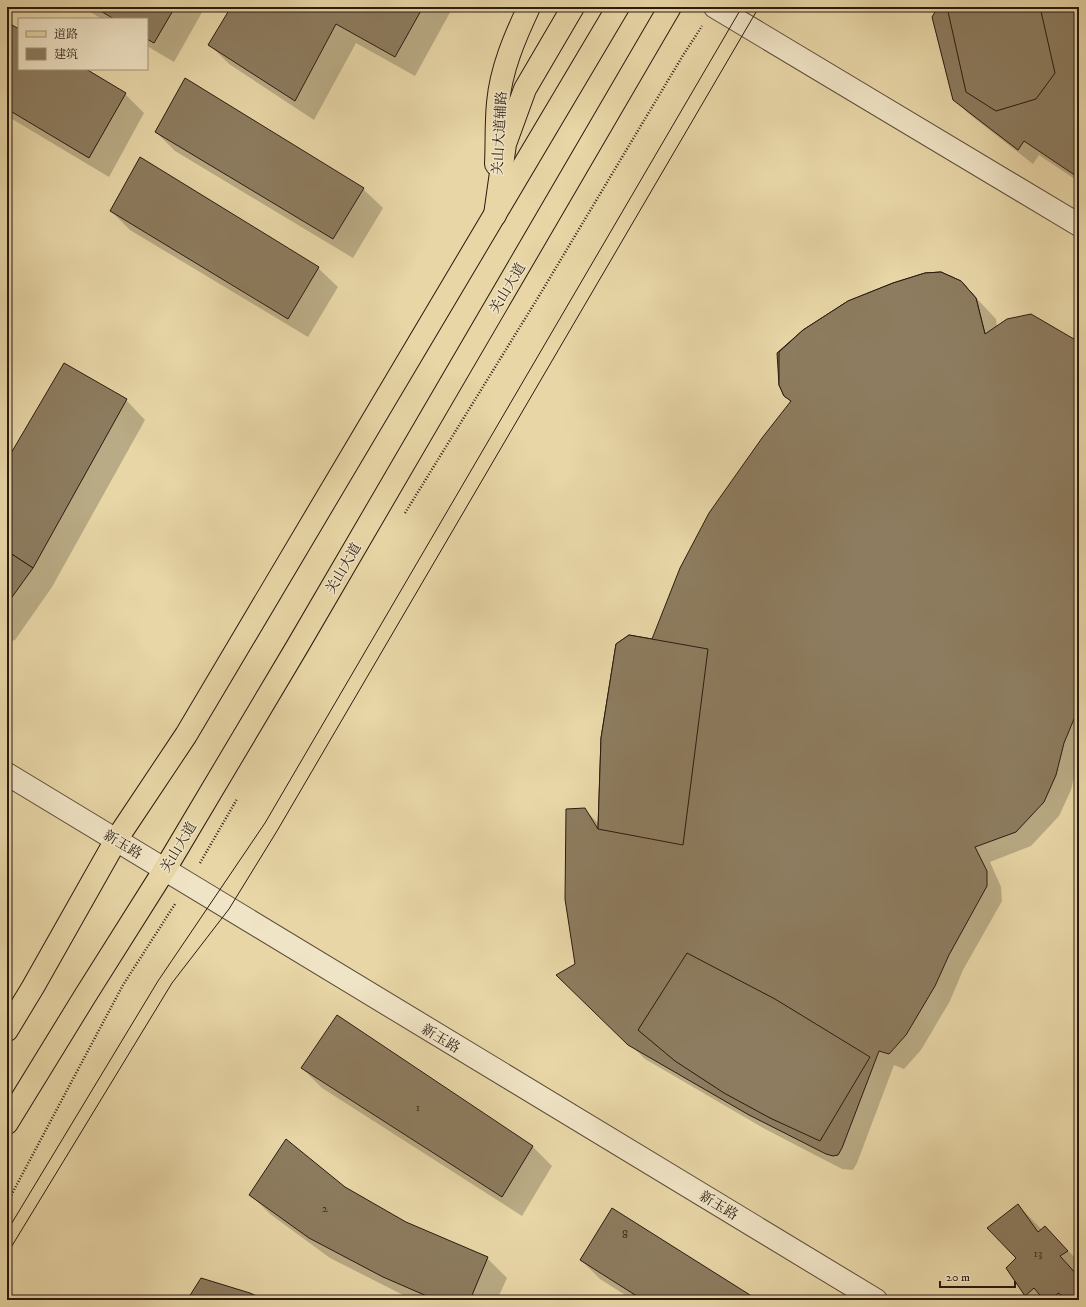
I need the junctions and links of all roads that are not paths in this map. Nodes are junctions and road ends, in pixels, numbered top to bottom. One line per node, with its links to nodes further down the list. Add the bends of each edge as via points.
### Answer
1 (529, 7): 6 (main road, 关山大道辅路, via 506,64 498,102)
2 (573, 7): 6 (main road, via 525,89 505,144)
3 (618, 7): 6 (main road)
4 (670, 7): 10 (main road, 关山大道)
5 (711, 13): 7 (street)
6 (495, 216): 9 (main road, via 186,735)
7 (1079, 225)
8 (7, 774): 9 (street, 新玉路)
9 (116, 840): 10 (street, 新玉路); 11 (main road)
10 (165, 869): 12 (main road, 关山大道); 13 (street, 新玉路)
11 (7, 1030)
12 (7, 1123)
13 (876, 1300)

